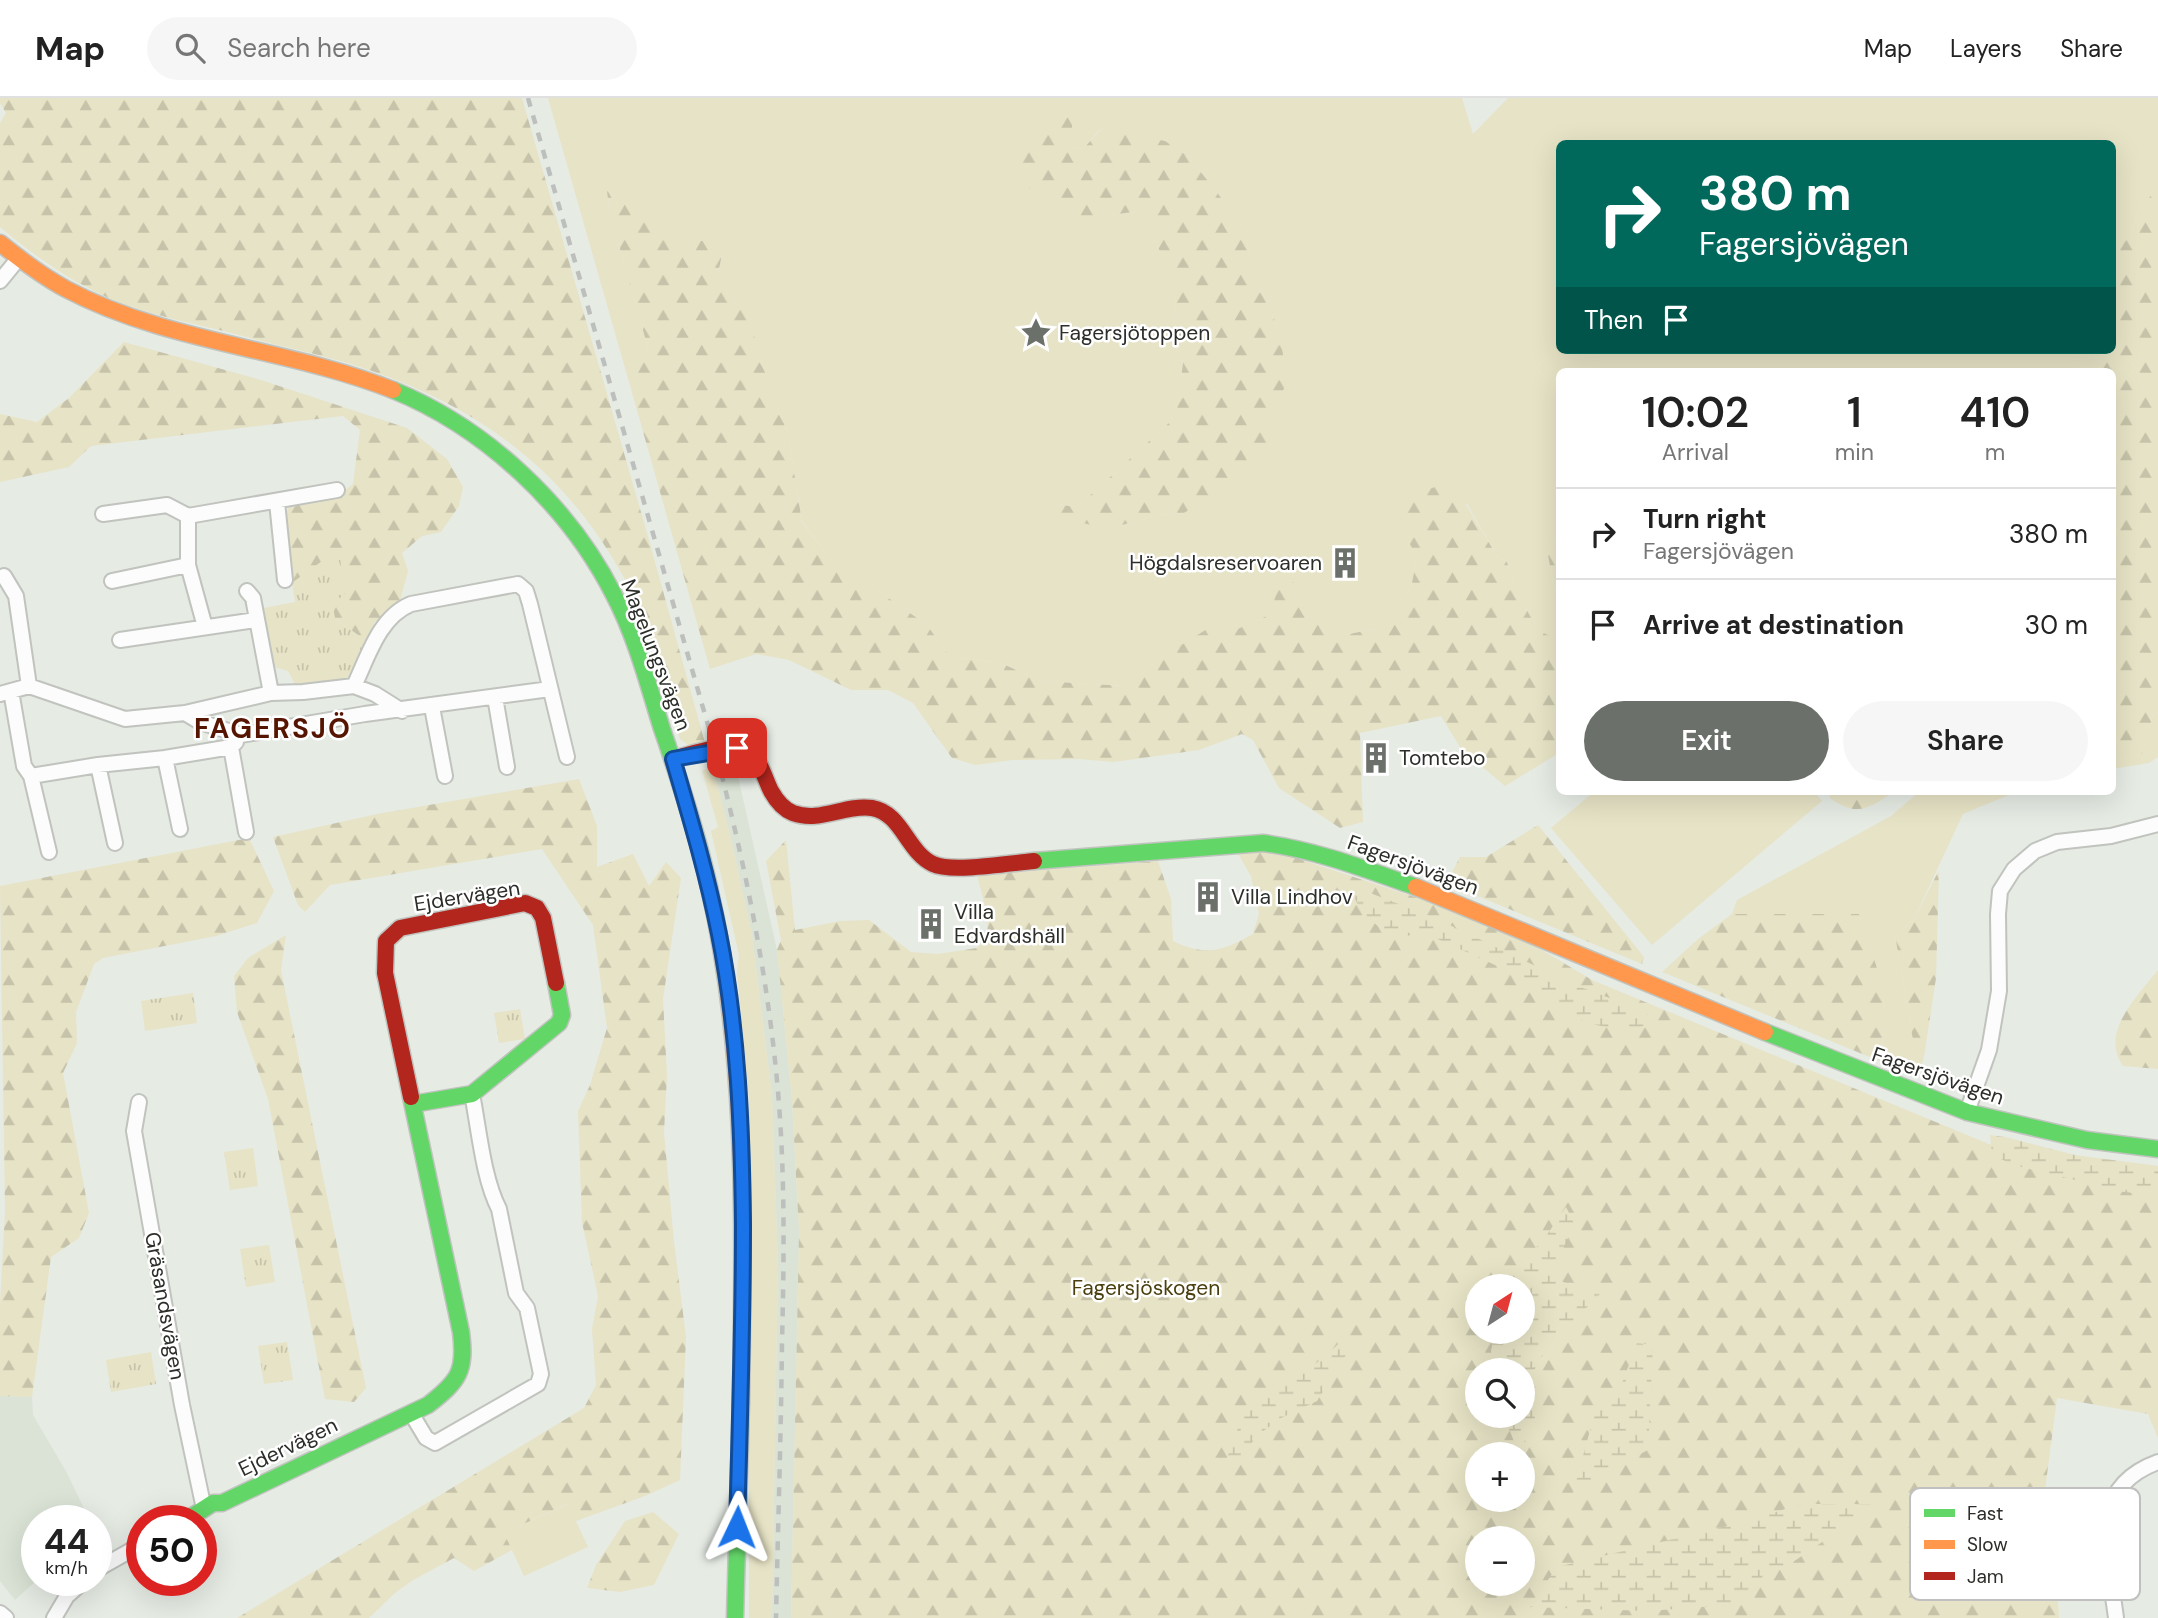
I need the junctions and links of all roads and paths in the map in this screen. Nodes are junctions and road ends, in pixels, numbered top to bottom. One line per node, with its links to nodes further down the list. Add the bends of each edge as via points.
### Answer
1 (0, 243): 2 (street, Magelungsvägen)
2 (18, 259): 3 (street); 29 (street, Magelungsvägen, via 71,291 125,315 376,383 425,404 480,439 542,494 607,580 628,626)
3 (0, 281)
4 (337, 490): 5 (street)
5 (277, 502): 7 (street); 10 (street)
6 (103, 514): 7 (street, via 167,505)
7 (188, 516): 8 (street)
8 (188, 565): 11 (street); 14 (street)
9 (4, 576): 16 (street, via 16,596)
10 (285, 580)
11 (112, 581)
12 (247, 590): 13 (street)
13 (256, 620): 14 (street); 20 (street)
14 (205, 627): 15 (street)
15 (120, 640)
16 (29, 685): 19 (street); 24 (street, via 125,719)
17 (354, 686): 18 (street, via 385,623 400,608 519,584 530,604); 20 (street); 23 (street)
18 (550, 689): 21 (street); 27 (street)
19 (5, 693): 32 (street, via 24,766)
20 (271, 693): 24 (street)
21 (495, 697): 22 (street); 31 (street)
22 (432, 707): 23 (street); 33 (street)
23 (402, 711): 25 (street)
24 (185, 713): 25 (street)
25 (241, 735): 26 (street)
26 (231, 747): 28 (street); 36 (street)
27 (568, 757)
28 (165, 758): 30 (street); 35 (street)
29 (673, 759): 42 (street, Fagersjövägen, via 743,749 758,762 781,806 806,816 878,809 897,823 921,855 941,867 1263,843 1326,855 1433,893); 54 (street, Magelungsvägen, via 720,935 741,1112 743,1286)
30 (98, 765): 32 (street); 37 (street)
31 (507, 766)
32 (31, 776): 38 (street)
33 (444, 776)
34 (2158, 824): 42 (street, via 2111,836 2057,842 2035,851 2014,869 2000,891 1999,991 1989,1050)
35 (180, 829)
36 (246, 832)
37 (115, 843)
38 (49, 852)
39 (472, 1094): 41 (street, Ejdervägen); 41 (street, Ejdervägen, via 562,1016 543,918 537,908 525,903 400,928 386,941 385,973); 44 (street, via 516,1293 527,1308 541,1374 538,1384 435,1443 426,1438)
40 (139, 1102): 47 (street, Gräsandsvägen, via 134,1131)
41 (413, 1104): 44 (street, Ejdervägen, via 465,1360 454,1385)
42 (1967, 1112): 43 (street, Fagersjövägen, via 2087,1140)
43 (2158, 1149)
44 (411, 1413): 48 (street, Ejdervägen)
45 (2158, 1462): 46 (street)
46 (2121, 1488)
47 (203, 1505)
48 (210, 1505)
49 (67, 1596): 53 (street)
50 (2113, 1600): 55 (street)
51 (0, 1613): 52 (street)
52 (6, 1618)
53 (54, 1618)
54 (735, 1618)
55 (2116, 1618)

